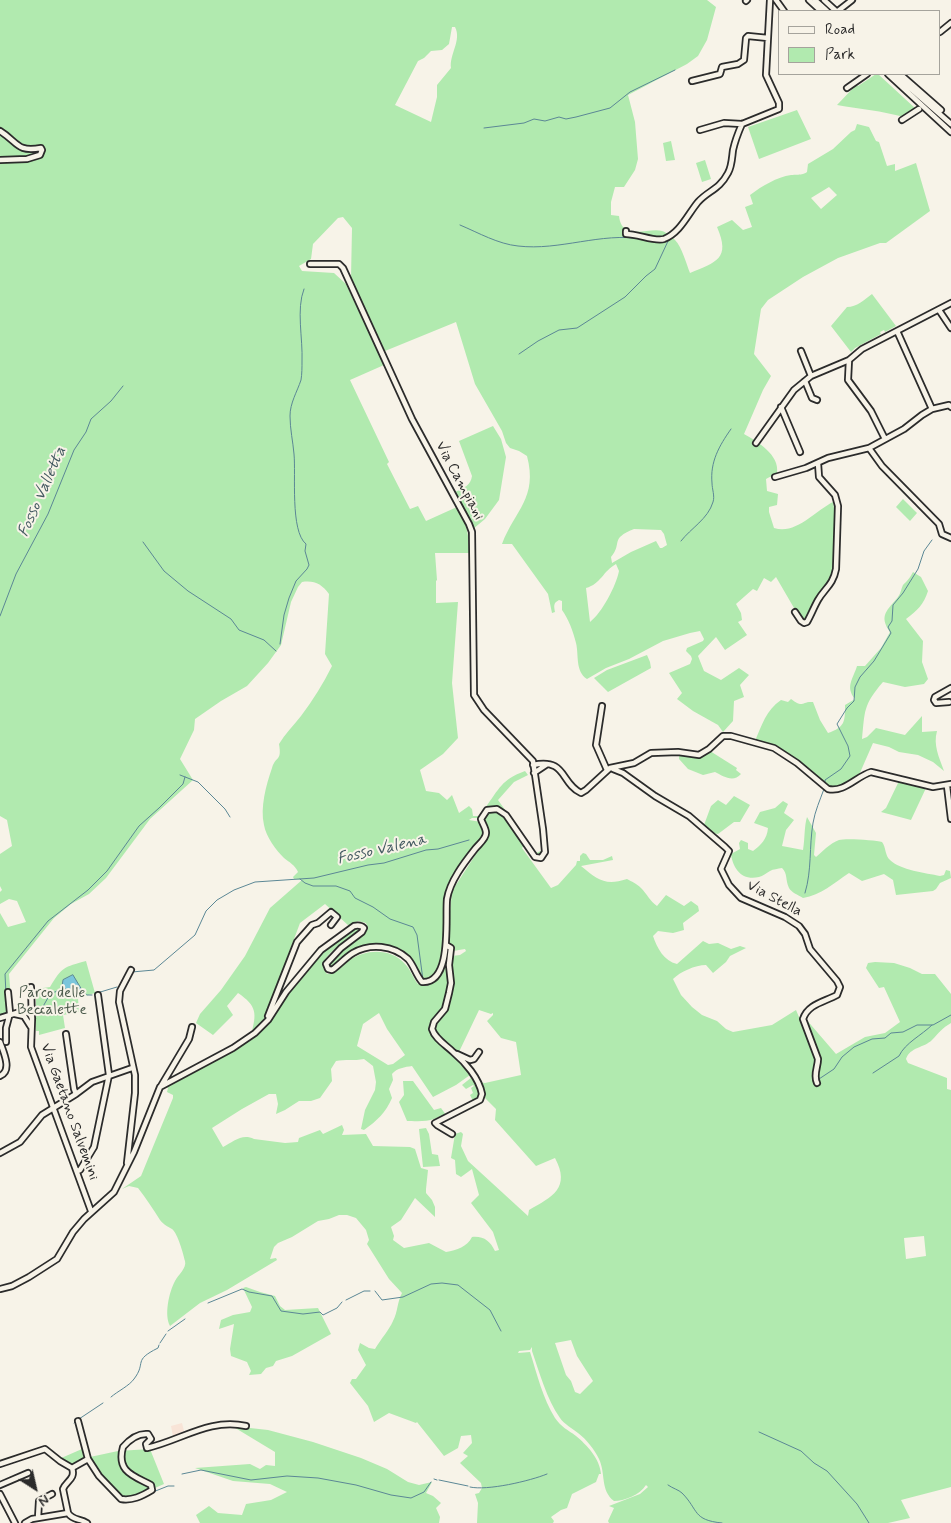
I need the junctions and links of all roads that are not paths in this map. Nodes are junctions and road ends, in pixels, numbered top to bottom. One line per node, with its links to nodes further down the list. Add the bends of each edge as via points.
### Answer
1 (770, 0): 10 (street)
2 (809, 0): 6 (street)
3 (815, 0): 7 (street)
4 (824, 0): 8 (street)
5 (852, 0): 9 (street)
6 (820, 10)
7 (826, 10)
8 (836, 10)
9 (838, 10)
10 (768, 38): 15 (street, via 748,36 742,63 722,67 720,74); 20 (street, via 766,75 779,110)
11 (866, 75): 16 (street)
12 (889, 75): 24 (street)
13 (895, 75): 21 (street)
14 (901, 75): 18 (street)
15 (692, 81)
16 (847, 88)
17 (919, 109): 19 (street)
18 (941, 110)
19 (902, 120)
20 (742, 124): 22 (street, via 724,124); 26 (street, via 729,171 718,188 700,201 674,232 659,240)
21 (951, 124)
22 (700, 130)
23 (0, 131): 25 (street, via 22,148 42,150 40,155 27,159)
24 (951, 132)
25 (0, 160)
26 (626, 233)
27 (310, 264): 47 (street, Via Campiani, via 339,264 343,268 412,419)
28 (951, 303): 29 (street)
29 (939, 310): 30 (street); 31 (street)
30 (951, 328)
31 (898, 331): 33 (street, via 862,349); 39 (street)
32 (801, 352): 34 (street)
33 (849, 360): 34 (street); 40 (street, via 848,380 871,411)
34 (811, 376): 35 (street)
35 (805, 381): 36 (street, via 812,398); 37 (street)
36 (817, 400)
37 (781, 406): 41 (street); 43 (street)
38 (951, 407): 39 (street)
39 (932, 409): 40 (street)
40 (885, 439): 42 (street)
41 (756, 443)
42 (869, 448): 44 (street); 48 (street, via 882,466 939,524 942,534)
43 (800, 452)
44 (818, 463): 45 (street); 49 (street, via 819,477 836,495 838,506 836,569 834,578 818,599 807,622 801,621)
45 (775, 477)
46 (477, 528): 47 (street)
47 (472, 532): 55 (street, Via Campiani, via 474,695 532,761)
48 (951, 538)
49 (795, 612)
50 (951, 688): 51 (street, via 934,698 936,702)
51 (949, 702)
52 (602, 706): 54 (street, via 596,745)
53 (546, 765): 54 (street, via 559,768 581,793); 55 (street); 55 (street, via 542,763)
54 (609, 769): 56 (street, via 634,763 651,754 678,752 699,755 723,736 730,736 774,748 832,790 871,772 933,787); 79 (street, Via Stella, via 624,773 690,816 725,847 729,851 721,869 734,890 741,898 799,926 810,949 837,981 840,987 837,995 815,1004 803,1020 818,1059)
55 (533, 770): 59 (street, Via Campiani, via 543,829 543,855 538,858 533,855 506,815 494,808 487,810 482,819 485,837 454,880 448,894)
56 (949, 785): 57 (street)
57 (951, 819)
58 (331, 925): 68 (street, via 337,917 331,912 312,925 297,942)
59 (446, 945): 68 (street, Via Campiani, via 439,974 422,983 408,960 383,947 374,946 355,952 333,969 327,969 326,964 364,928 354,926 321,950 286,992); 75 (street, via 451,948 451,983 444,1009 432,1029)
60 (131, 970): 76 (street, via 118,1002)
61 (31, 987): 64 (street, Via Gaetano Salvemini)
62 (8, 992): 65 (street)
63 (98, 995): 77 (street)
64 (32, 1001): 66 (street, Via Gaetano Salvemini); 66 (street)
65 (12, 1014): 66 (street); 67 (street); 73 (street, via 6,1028)
66 (28, 1015): 70 (street, Via Gaetano Salvemini); 70 (street, Via Gaetano Salvemini)
67 (0, 1018)
68 (268, 1020): 80 (street, via 233,1048)
69 (192, 1027): 80 (street, via 189,1039)
70 (31, 1028): 82 (street, Via Gaetano Salvemini, via 31,1047)
71 (66, 1034): 81 (street)
72 (0, 1042): 78 (street, via 7,1071)
73 (6, 1042)
74 (480, 1052): 75 (street, via 470,1060)
75 (455, 1054): 83 (street, via 480,1085 482,1097 435,1123)
76 (132, 1068): 77 (street); 85 (street, via 135,1093)
77 (109, 1075): 81 (street); 86 (street, via 94,1147)
78 (0, 1076)
79 (817, 1083)
80 (160, 1087): 85 (street)
81 (76, 1094): 82 (street)
82 (53, 1109): 84 (street, via 38,1118 20,1142); 86 (street, Via Gaetano Salvemini)
83 (452, 1134)
84 (1, 1151)
85 (127, 1164): 88 (street, via 117,1188)
86 (77, 1171): 87 (street, Via Gaetano Salvemini)
87 (88, 1204): 88 (street, Via Gaetano Salvemini); 89 (street, Via Gaetano Salvemini)
88 (97, 1206): 89 (street)
89 (91, 1211): 90 (street, via 73,1232 57,1259 12,1286)
90 (0, 1288)
91 (78, 1421): 93 (street)
92 (246, 1426): 93 (street, via 208,1426 148,1448 146,1445 151,1438 148,1434 135,1437 123,1447 122,1464 132,1476 152,1488 134,1499 121,1499)
93 (88, 1459): 95 (street)
94 (0, 1464): 95 (street, via 45,1449)
95 (72, 1468): 100 (street, via 74,1474 63,1489)
96 (28, 1473): 97 (street)
97 (0, 1485)
98 (0, 1494): 103 (street)
99 (52, 1494): 101 (street, via 39,1501)
100 (68, 1513): 101 (street); 105 (street, via 73,1519)
101 (38, 1518): 102 (street)
102 (33, 1521): 104 (street)
103 (15, 1523)
104 (24, 1523)
105 (87, 1523)

